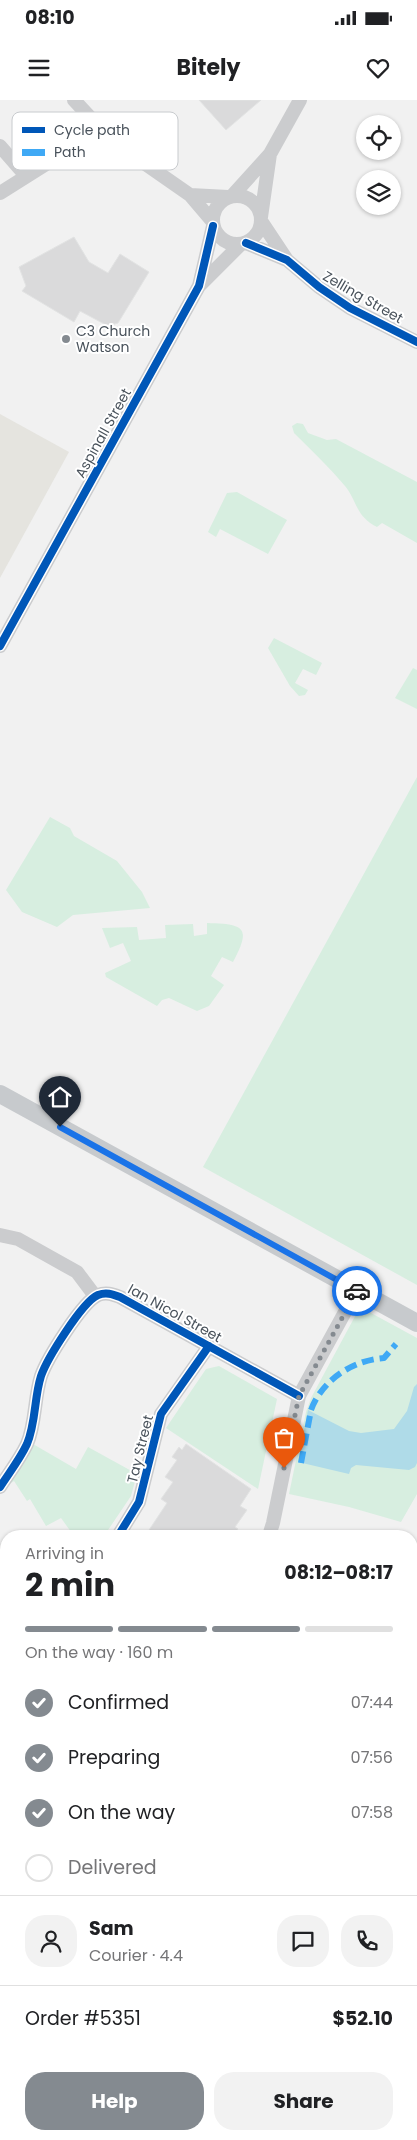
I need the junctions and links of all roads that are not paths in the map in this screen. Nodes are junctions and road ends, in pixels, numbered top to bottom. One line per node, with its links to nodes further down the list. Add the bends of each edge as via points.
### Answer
1 (74, 100): 3 (street)
2 (300, 100): 5 (street)
3 (84, 112)
4 (0, 146): 6 (street)
5 (270, 154): 13 (street); 14 (street)
6 (12, 160)
7 (21, 170): 10 (street)
8 (36, 170): 10 (street)
9 (154, 170): 12 (street)
10 (26, 176): 11 (street)
11 (0, 193)
12 (190, 195): 13 (street); 15 (street)
13 (230, 197): 14 (street, via 248,198); 15 (street, via 216,206)
14 (261, 219): 16 (street, via 257,234); 17 (street, Zelling Street)
15 (213, 224): 16 (street, via 220,238); 18 (street, Aspinall Street)
16 (243, 244): 17 (street, Zelling Street); 18 (street, Aspinall Street)
17 (287, 260): 19 (street, Zelling Street, via 350,308)
18 (199, 286): 20 (street, Aspinall Street)
19 (417, 342)
20 (0, 646)
21 (0, 1094): 23 (main road)
22 (0, 1235): 24 (street, via 18,1239 77,1272)
23 (357, 1290): 25 (main road); 27 (street)
24 (95, 1296): 26 (street, Ian Nicol Street, via 108,1293 120,1297); 28 (street, via 82,1309 46,1364 26,1446)
25 (417, 1323)
26 (209, 1346): 27 (street, Ian Nicol Street); 29 (street, Tay Street, via 161,1414 139,1502)
27 (299, 1396): 30 (street)
28 (0, 1487)
29 (122, 1530)
30 (271, 1530)

